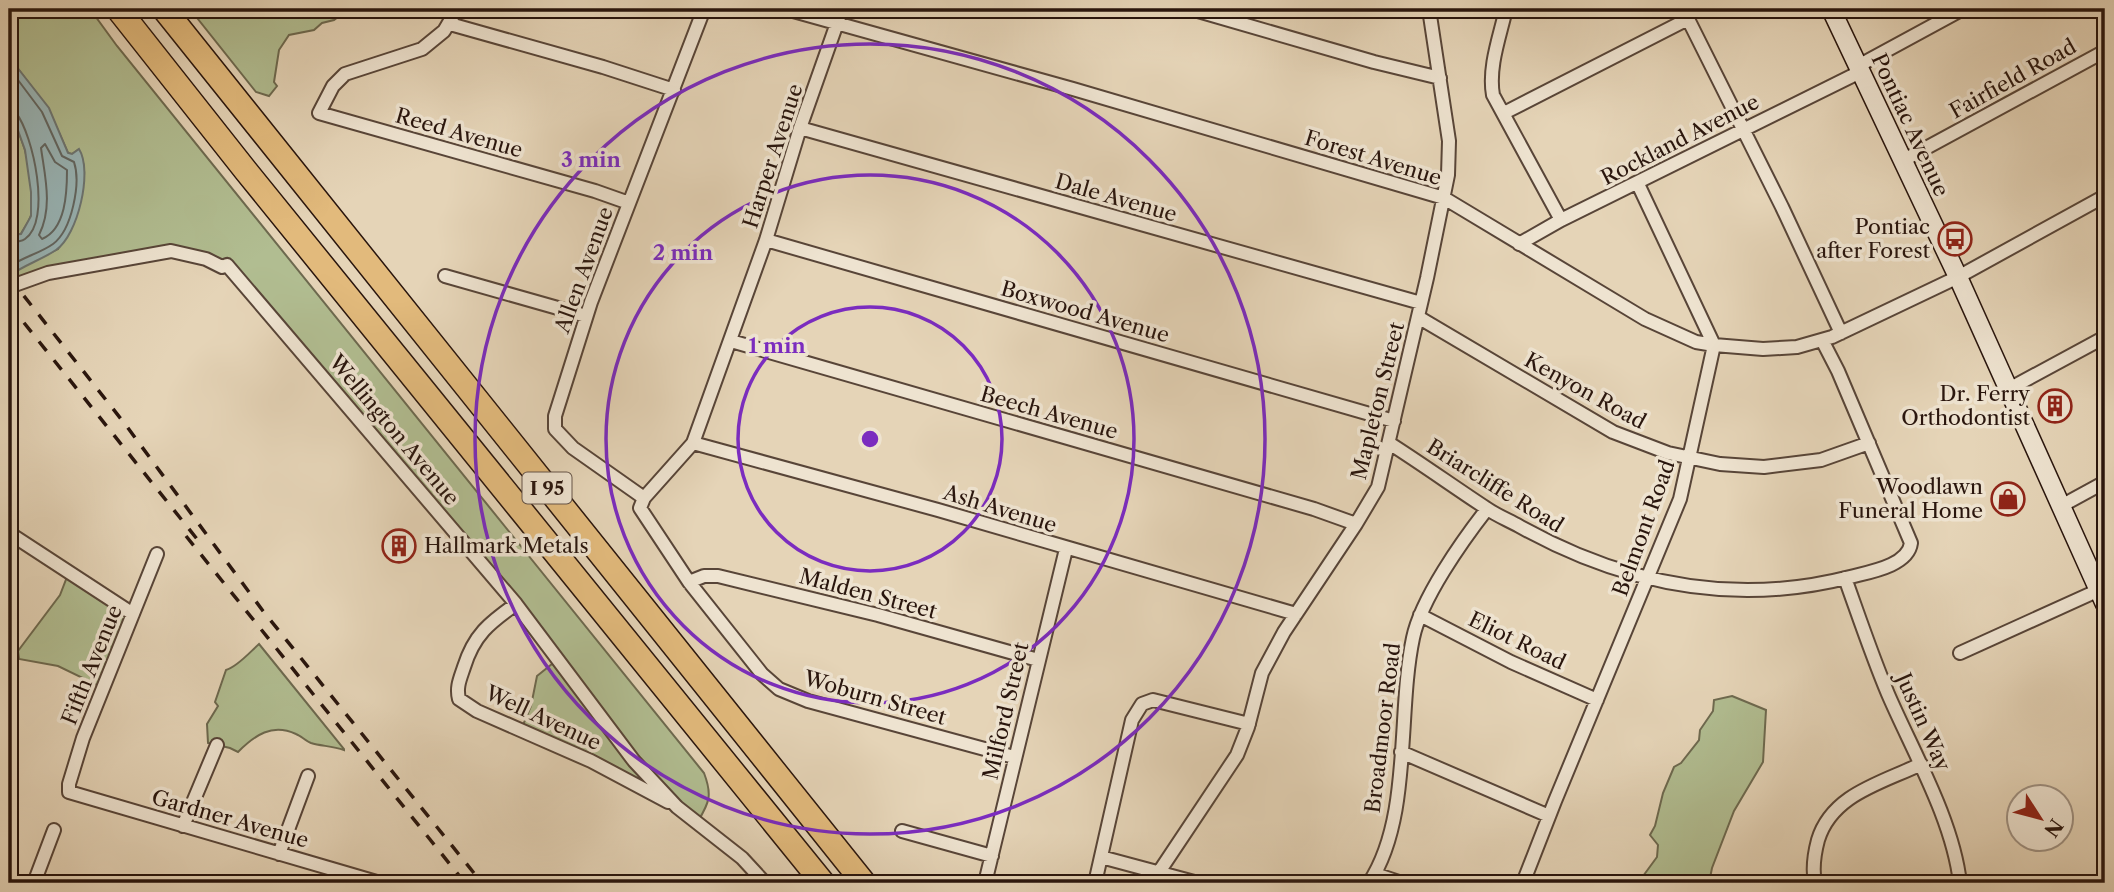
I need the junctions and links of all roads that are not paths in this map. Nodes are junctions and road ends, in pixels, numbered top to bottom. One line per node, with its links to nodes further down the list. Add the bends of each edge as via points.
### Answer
1 (118, 9): 86 (highway, I 95)
2 (164, 9): 87 (highway, I 95)
3 (457, 9): 13 (street)
4 (704, 9): 18 (street, Allen Avenue)
5 (786, 9): 14 (street, Forest Avenue)
6 (842, 9): 14 (street, Harper Avenue)
7 (1191, 9): 17 (street)
8 (1430, 9): 17 (street, Mapleton Street)
9 (1506, 9): 19 (street, via 1491,83)
10 (1831, 9): 16 (main road, Pontiac Avenue)
11 (1963, 9): 16 (street, Rockland Avenue)
12 (1685, 14): 19 (street); 21 (street)
13 (450, 24): 18 (street); 26 (street, Reed Avenue, via 422,49 345,74 318,113)
14 (837, 24): 20 (street, Harper Avenue); 25 (street, Forest Avenue)
15 (2105, 51): 22 (street, Fairfield Road)
16 (1859, 69): 21 (street, Rockland Avenue); 22 (main road, Pontiac Avenue)
17 (1440, 78): 25 (street, Mapleton Street, via 1449,141)
18 (674, 90): 26 (street, Allen Avenue)
19 (1504, 113): 27 (street)
20 (800, 128): 28 (street, Harper Avenue); 33 (street, Dale Avenue)
21 (1742, 130): 23 (street, Rockland Avenue); 36 (street)
22 (1902, 162): 31 (main road, Pontiac Avenue)
23 (1638, 184): 27 (street, Rockland Avenue); 40 (street)
24 (2105, 196): 31 (street, Forest Avenue)
25 (1444, 198): 29 (street, Forest Avenue); 33 (street, Mapleton Street)
26 (629, 203): 34 (street, Allen Avenue)
27 (1561, 220): 29 (street, Rockland Avenue)
28 (766, 240): 39 (street, Harper Avenue); 42 (street, Boxwood Avenue)
29 (1519, 244): 40 (street, Forest Avenue, via 1645,318 1696,342)
30 (445, 276): 34 (street)
31 (1958, 277): 36 (street, Forest Avenue); 41 (main road, Pontiac Avenue)
32 (9, 287): 59 (street, Wellington Avenue, via 48,273 171,251 227,265)
33 (1421, 303): 35 (street, Mapleton Street)
34 (586, 316): 48 (street, Allen Avenue, via 555,429 573,448)
35 (1418, 317): 42 (street, Mapleton Street); 46 (street, Kenyon Road, via 1625,439)
36 (1841, 333): 38 (street, Forest Avenue)
37 (2105, 337): 41 (street)
38 (1822, 340): 40 (street, Forest Avenue, via 1763,349); 45 (street)
39 (731, 341): 43 (street, Harper Avenue); 51 (street, Beech Avenue)
40 (1714, 345): 46 (street, Belmont Road)
41 (2007, 390): 49 (main road, Pontiac Avenue)
42 (1394, 421): 44 (street, Mapleton Street)
43 (693, 443): 48 (street, Harper Avenue); 53 (street, Ash Avenue)
44 (1389, 443): 50 (street, Briarcliffe Road); 51 (street, Mapleton Street, via 1378,487)
45 (1869, 443): 46 (street, Kenyon Road, via 1821,460 1764,467); 55 (street, Briarcliffe Road, via 1911,543 1908,553 1889,565)
46 (1690, 459): 56 (street, Belmont Road, via 1680,499)
47 (2105, 482): 49 (street)
48 (644, 498): 57 (street, via 640,508)
49 (2061, 506): 58 (main road, Pontiac Avenue)
50 (1487, 509): 56 (street, Briarcliffe Road, via 1558,548); 62 (street, Broadmoor Road)
51 (1356, 524): 61 (street, Mapleton Street)
52 (9, 533): 60 (street)
53 (1066, 549): 61 (street, Ash Avenue); 64 (street, Milford Street)
54 (157, 554): 60 (street, Fifth Avenue)
55 (1845, 578): 56 (street, Briarcliffe Road, via 1746,590); 70 (street, Justin Way)
56 (1647, 580): 65 (street, Belmont Road)
57 (689, 582): 64 (street, Malden Street, via 718,576); 69 (street, Woburn Street, via 779,689)
58 (2102, 597): 63 (street)
59 (516, 604): 73 (street, Wellington Avenue, via 620,743); 73 (street, Well Avenue, via 477,636 457,689 459,699)
60 (132, 614): 72 (street, Fifth Avenue, via 83,738)
61 (1296, 614): 66 (street, Mapleton Street, via 1262,673)
62 (1420, 615): 65 (street, Eliot Road); 68 (street, Broadmoor Road, via 1413,638)
63 (1960, 653)
64 (1038, 660): 69 (street, Milford Street)
65 (1597, 700): 74 (street, Belmont Road)
66 (1249, 724): 80 (street, via 1145,701 1132,720); 81 (street, Mapleton Street, via 1237,754)
67 (217, 745): 75 (street)
68 (1401, 752): 74 (street); 82 (street, Broadmoor Road, via 1388,841)
69 (1014, 757): 79 (street, Milford Street)
70 (1921, 764): 93 (street, via 1853,795 1834,811 1814,855); 94 (street, Justin Way, via 1950,840)
71 (308, 776): 78 (street)
72 (69, 792): 75 (street, Gardner Avenue)
73 (677, 807): 85 (street, Wellington Avenue, via 742,858)
74 (1549, 816): 92 (street, Belmont Road)
75 (183, 826): 78 (street, Gardner Avenue)
76 (54, 830): 83 (street)
77 (902, 831): 79 (street)
78 (279, 854): 84 (street, Gardner Avenue)
79 (992, 856): 88 (street, Milford Street)
80 (1101, 857): 81 (street); 89 (street)
81 (1159, 872): 90 (street)
82 (1372, 879): 91 (street)
83 (34, 883)
84 (380, 883)
85 (765, 883)
86 (823, 883)
87 (864, 883)
88 (985, 883)
89 (1094, 883)
90 (1198, 883)
91 (1402, 883)
92 (1523, 883)
93 (1815, 883)
94 (1960, 883)

